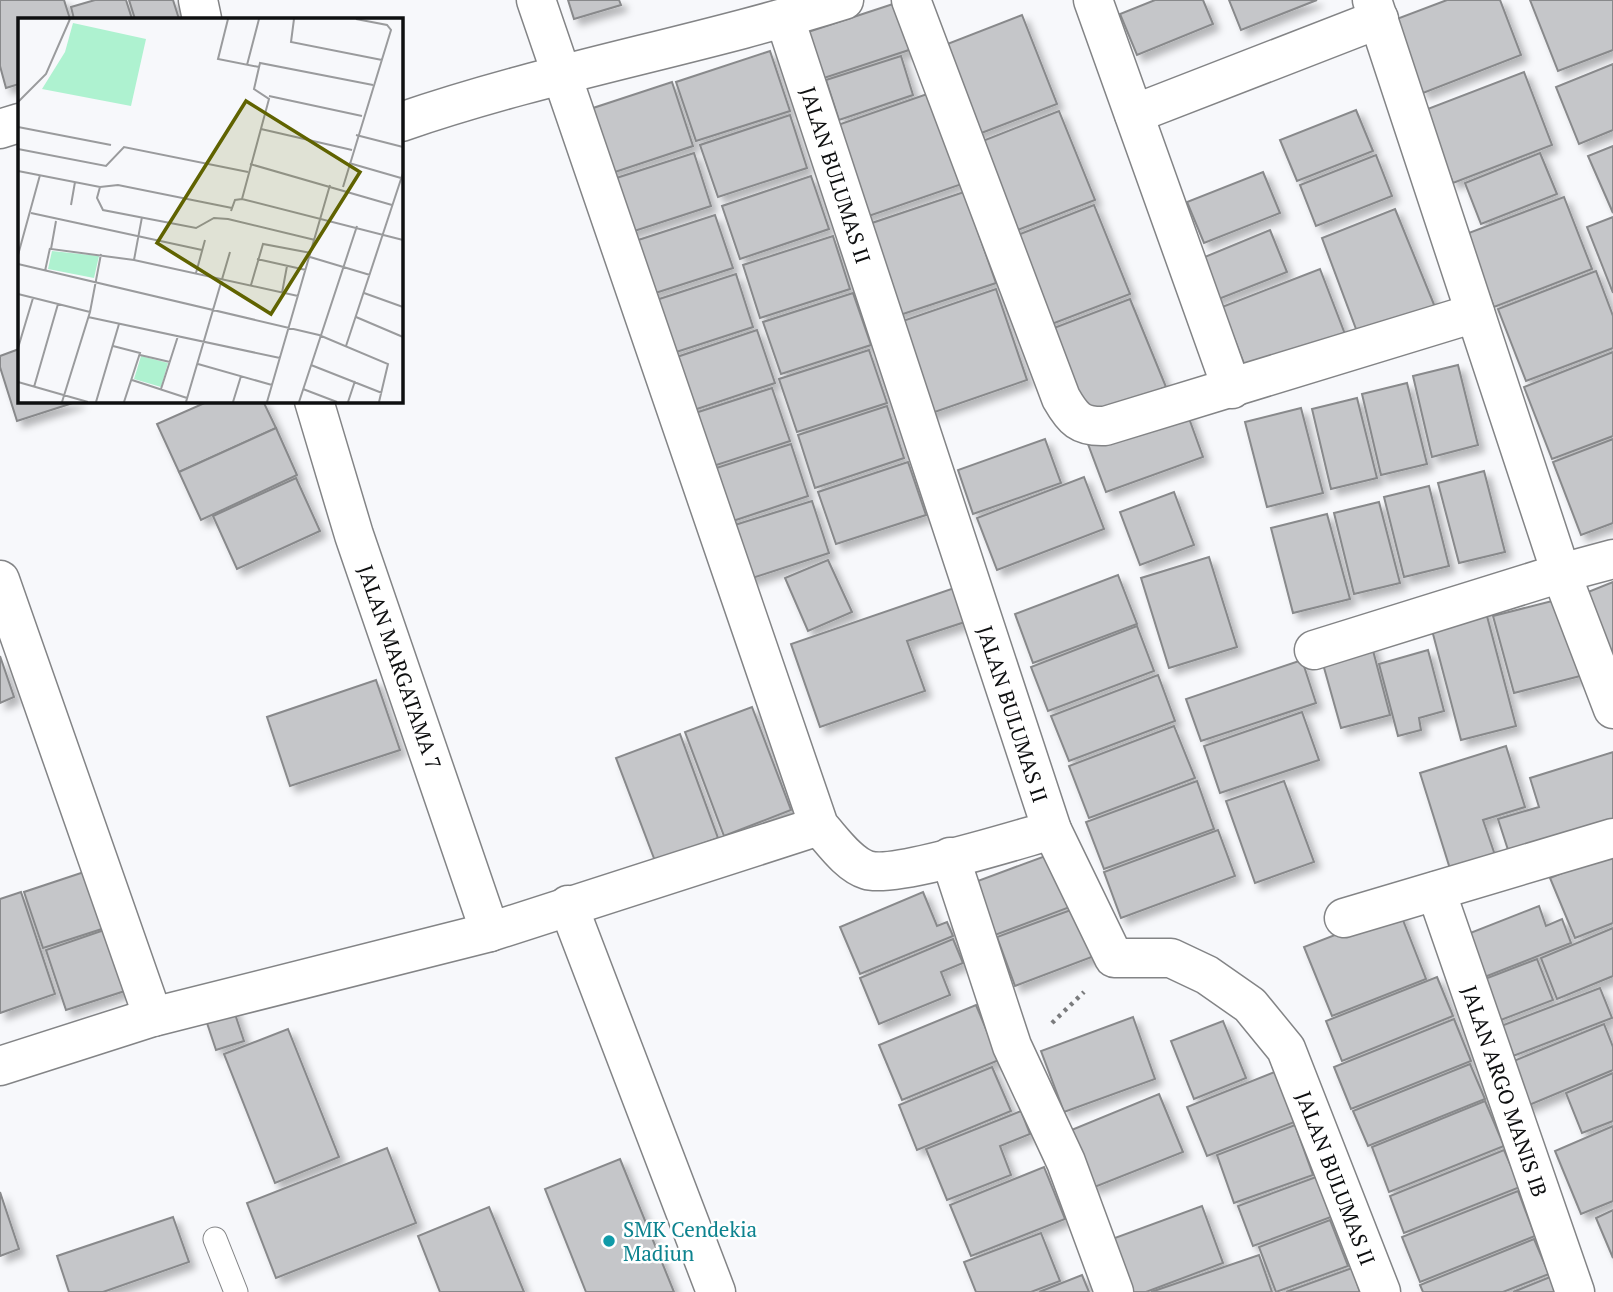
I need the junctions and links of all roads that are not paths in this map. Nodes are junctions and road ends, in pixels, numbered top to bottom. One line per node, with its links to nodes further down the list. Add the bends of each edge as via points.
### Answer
1 (198, 0): 7 (street)
2 (536, 0): 9 (street)
3 (844, 0): 8 (street)
4 (911, 0): 15 (street, via 1061,398 1074,420 1089,427 1105,426)
5 (1093, 0): 10 (street)
6 (1375, 10): 10 (street); 14 (street)
7 (202, 18)
8 (785, 19): 9 (street); 23 (street, JALAN BULUMAS II)
9 (560, 74): 11 (street); 22 (street)
10 (1134, 114): 15 (street)
11 (402, 122)
12 (18, 123): 13 (street)
13 (0, 129)
14 (1475, 313): 15 (street); 18 (street)
15 (1232, 389)
16 (314, 402): 29 (street, JALAN MARGATAMA 7, via 354,536)
17 (1613, 559): 18 (street)
18 (1561, 573): 20 (street); 21 (street)
19 (0, 580): 30 (street)
20 (1314, 650)
21 (1613, 709)
22 (819, 826): 25 (street, via 867,871 904,869); 27 (street)
23 (1052, 830): 25 (street); 36 (street, JALAN BULUMAS II, via 1115,958 1171,958 1207,975 1250,1005 1286,1049)
24 (1613, 838): 26 (street)
25 (950, 858): 35 (street, via 1012,1046 1066,1162)
26 (1436, 891): 28 (street); 37 (street, JALAN ARGO MANIS IB)
27 (568, 905): 29 (street); 34 (street)
28 (1344, 918)
29 (490, 932): 30 (street)
30 (153, 1017): 31 (street)
31 (0, 1066)
32 (215, 1239): 33 (lane)
33 (236, 1292)
34 (716, 1292)
35 (1114, 1292)
36 (1381, 1292)
37 (1574, 1292)

